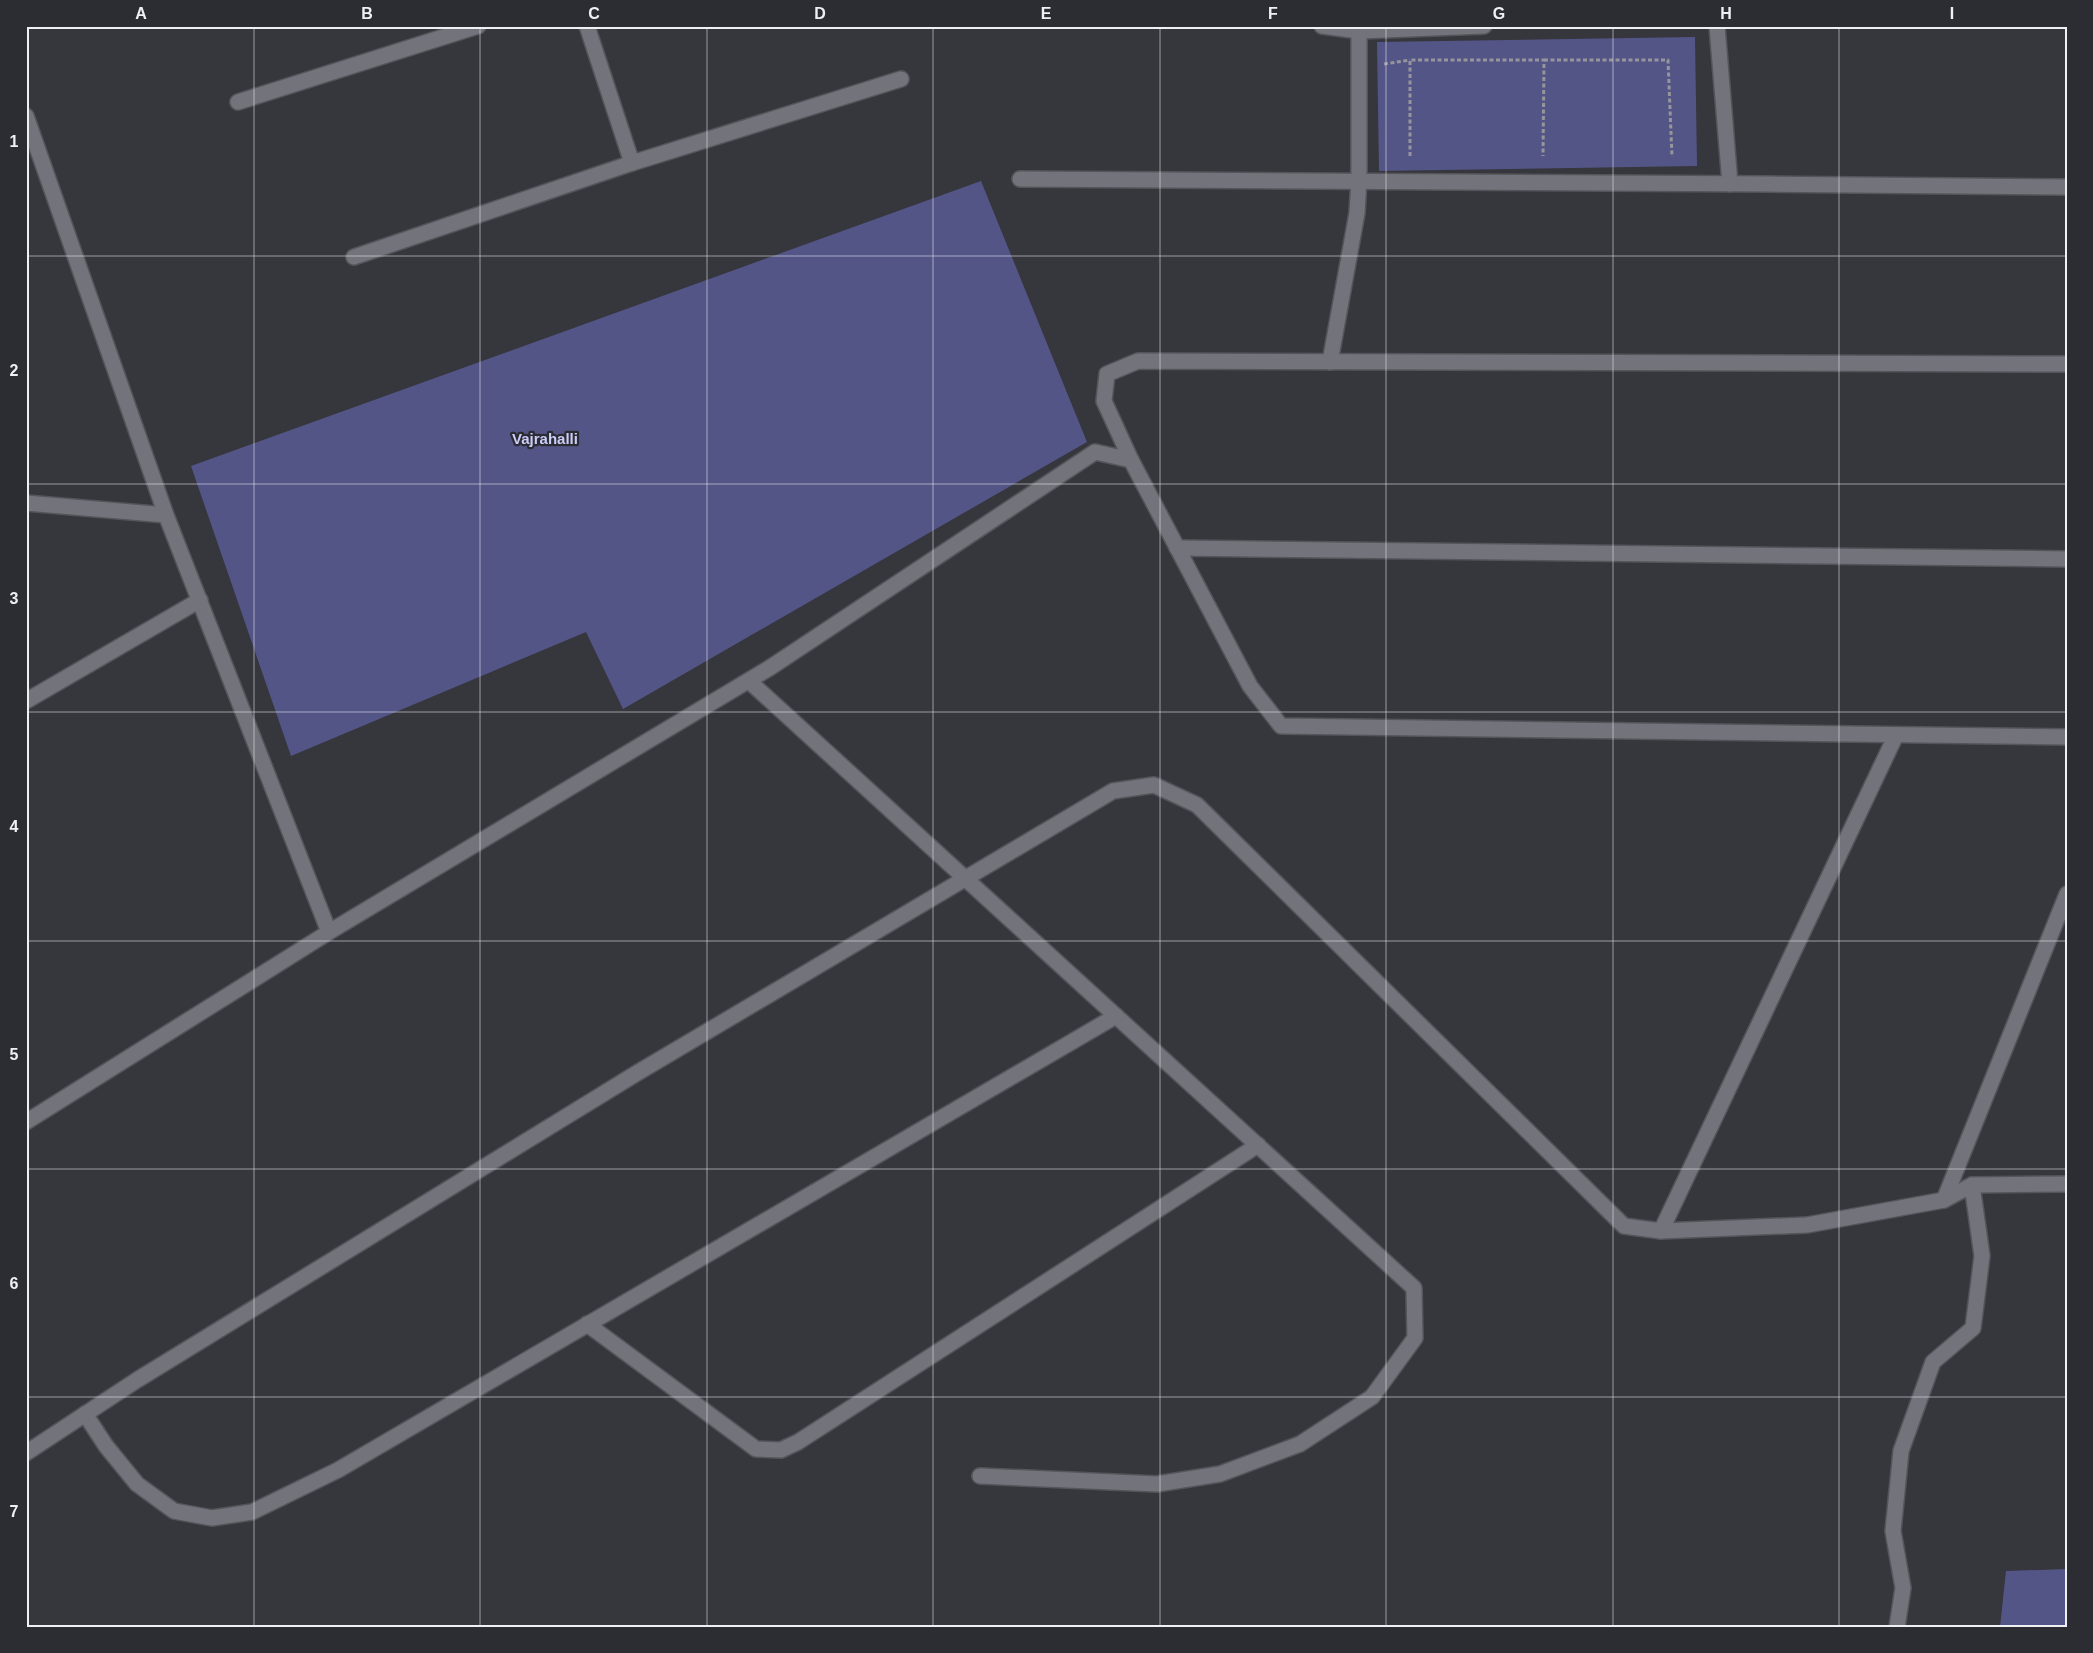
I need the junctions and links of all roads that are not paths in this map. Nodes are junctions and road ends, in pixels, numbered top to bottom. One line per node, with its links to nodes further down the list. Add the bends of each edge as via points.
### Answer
1 (478, 26): 8 (street)
2 (587, 26): 11 (street)
3 (1322, 26): 6 (street)
4 (1484, 26): 6 (street)
5 (1717, 26): 14 (street)
6 (1359, 31): 13 (street)
7 (901, 79): 11 (street)
8 (238, 102)
9 (26, 116): 10 (street)
10 (31, 140): 21 (street)
11 (632, 163): 16 (street)
12 (1020, 179): 13 (street)
13 (1359, 179): 14 (street); 17 (street, via 1357,213)
14 (1730, 184): 15 (street)
15 (2067, 186)
16 (354, 257)
17 (1330, 362): 18 (street); 19 (street, via 1138,361 1107,374 1104,401)
18 (2067, 364)
19 (1131, 460): 22 (street); 25 (street, via 1095,452)
20 (26, 503): 21 (street)
21 (166, 514): 24 (street)
22 (1177, 548): 23 (street); 27 (street, via 1250,686 1281,726)
23 (2067, 559)
24 (200, 600): 26 (street); 31 (street)
25 (749, 680): 29 (street); 31 (street)
26 (26, 702)
27 (1896, 735): 28 (street); 38 (street)
28 (2067, 737)
29 (966, 879): 32 (street); 38 (street, via 1113,791 1154,785 1197,805 1624,1226); 40 (street, via 637,1073)
30 (2067, 894): 37 (street)
31 (329, 932): 33 (street)
32 (1116, 1016): 34 (street); 39 (street)
33 (26, 1122)
34 (1258, 1145): 39 (street, via 781,1450 756,1450); 42 (street, via 1414,1288 1415,1338 1372,1397 1300,1444 1220,1474 1158,1484)
35 (2067, 1184): 36 (street)
36 (1972, 1185): 37 (street); 43 (street, via 1982,1256 1973,1328 1933,1362 1901,1451 1893,1531 1903,1588)
37 (1944, 1200): 38 (street, via 1807,1225)
38 (1661, 1231)
39 (587, 1324): 40 (street, via 338,1470 252,1512 212,1518 174,1511 137,1484)
40 (85, 1414): 41 (street)
41 (26, 1453)
42 (980, 1476)
43 (1897, 1627)

